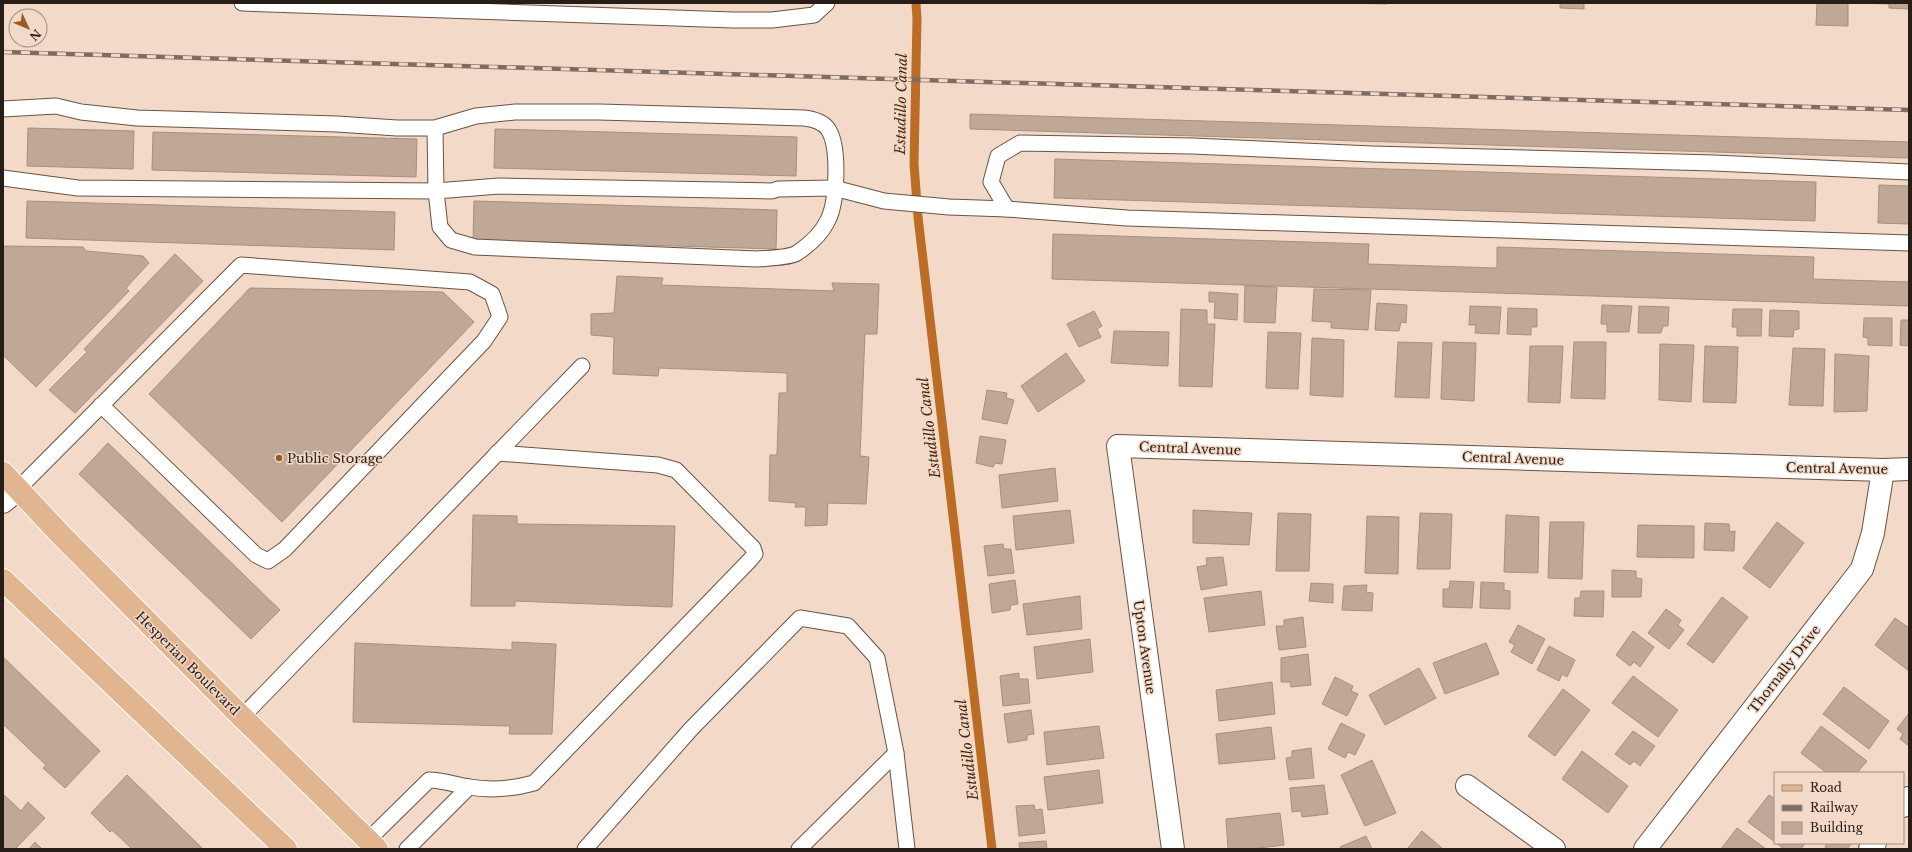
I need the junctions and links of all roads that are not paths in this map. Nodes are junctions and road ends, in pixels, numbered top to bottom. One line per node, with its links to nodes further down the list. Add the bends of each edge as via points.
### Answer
1 (242, 3): 2 (lane, via 732,20 772,20 814,15)
2 (827, 3)
3 (3, 109): 4 (lane, via 56,106 81,112 137,118)
4 (434, 128): 7 (lane, via 476,116 515,112 605,112 814,119 828,129 835,155); 8 (lane)
5 (1909, 172): 9 (lane, via 1714,163 1020,143 998,156 991,182)
6 (3, 178): 8 (lane, via 78,188)
7 (834, 188): 8 (lane, via 772,192 498,186); 8 (lane, via 829,219 813,240 795,254 757,259 475,248 451,240 440,227); 9 (lane, via 884,201)
8 (436, 191)
9 (1007, 209): 10 (lane, via 1135,218)
10 (1909, 243)
11 (582, 366): 14 (lane)
12 (101, 405): 12 (lane, via 241,265 470,282 492,294 500,317 484,341 285,549 268,562 256,555); 18 (lane)
13 (1118, 446): 16 (street, Central Avenue); 30 (street, Upton Avenue)
14 (497, 453): 20 (lane); 23 (lane, via 658,465 676,470 753,548 755,554 534,783 509,789)
15 (1909, 469): 16 (street, Central Avenue)
16 (1883, 470): 32 (street, Thornally Drive, via 1874,533 1862,569)
17 (3, 474): 18 (main road, Hesperian Boulevard)
18 (10, 496): 20 (main road, Hesperian Boulevard)
19 (3, 580): 25 (main road)
20 (242, 717): 24 (main road, Hesperian Boulevard)
21 (896, 753): 27 (lane, via 877,658 848,626 800,618 691,729); 28 (lane); 29 (lane)
22 (1467, 786): 31 (street)
23 (469, 787): 24 (lane, via 441,780 429,780); 26 (lane)
24 (372, 845)
25 (286, 849)
26 (407, 849)
27 (584, 849)
28 (799, 849)
29 (907, 849)
30 (1173, 849)
31 (1554, 849)
32 (1645, 849)

